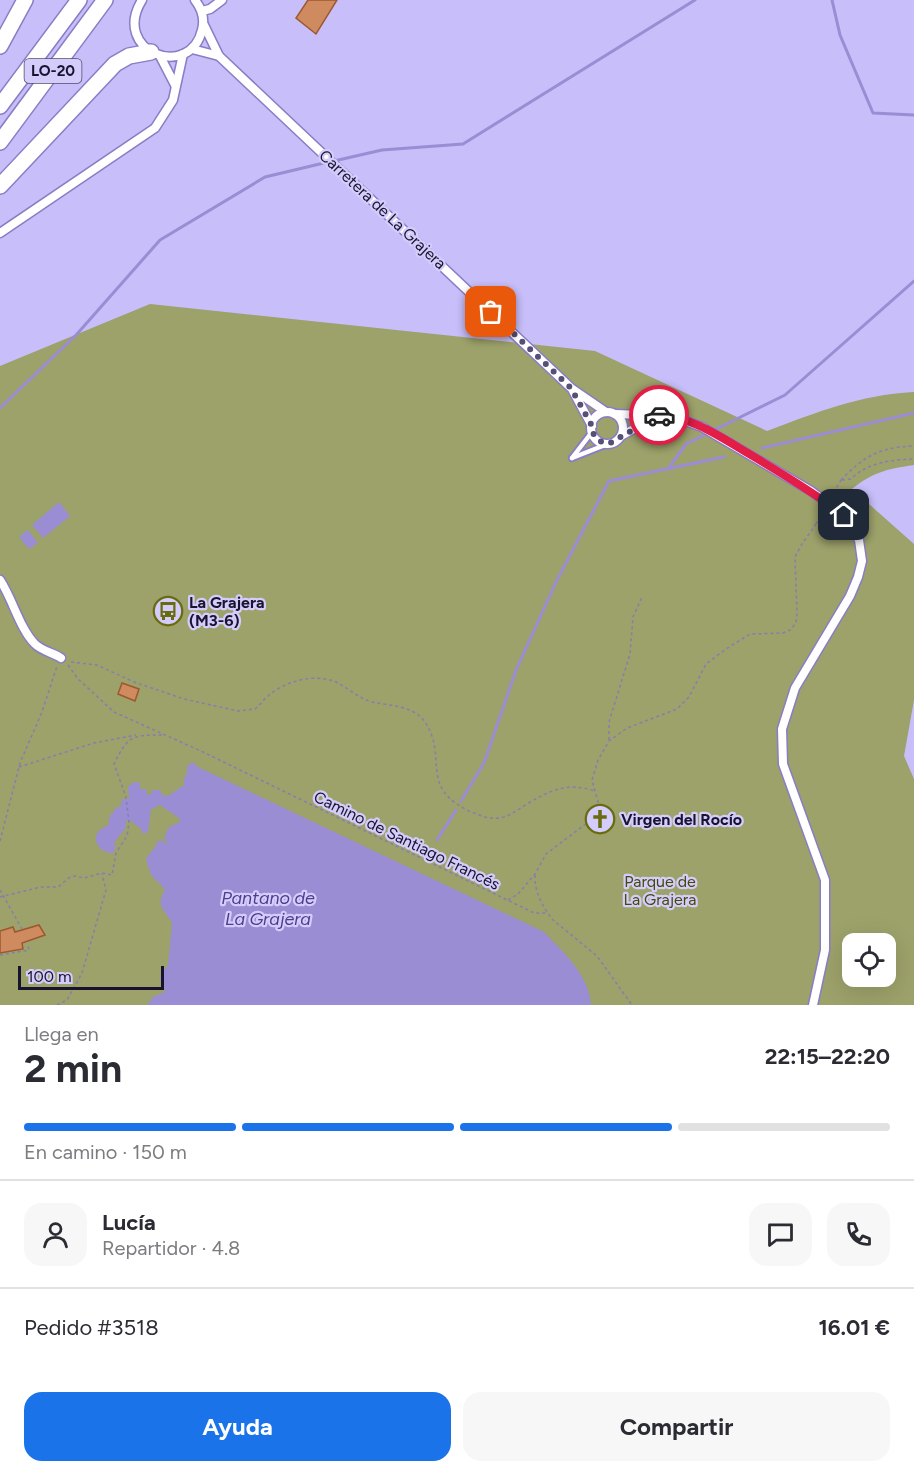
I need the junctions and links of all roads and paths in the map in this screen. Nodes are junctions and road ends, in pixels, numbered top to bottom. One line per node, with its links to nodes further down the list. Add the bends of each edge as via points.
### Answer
1 (24, 0): 11 (highway)
2 (80, 0): 17 (highway, LO-20)
3 (105, 0): 18 (highway, LO-20)
4 (133, 0): 8 (street)
5 (142, 0): 8 (street)
6 (195, 0): 9 (street)
7 (222, 0): 9 (street)
8 (137, 9): 13 (street, via 137,38)
9 (202, 11): 10 (street, Carretera de La Grajera)
10 (204, 25): 12 (street); 15 (street, Carretera de La Grajera)
11 (0, 46)
12 (192, 49): 14 (street); 15 (street, Carretera de La Grajera)
13 (156, 54): 14 (street); 16 (street); 19 (highway, via 129,56 115,64)
14 (183, 54): 16 (street)
15 (219, 56): 21 (street, Carretera de La Grajera)
16 (176, 85): 20 (street, via 173,100 155,128)
17 (0, 106)
18 (0, 142)
19 (0, 186)
20 (0, 233)
21 (571, 388): 22 (street, Carretera de La Grajera); 25 (street, Carretera de La Grajera)
22 (606, 412): 23 (street); 25 (street, via 596,417)
23 (615, 414): 24 (street); 26 (street, via 622,422)
24 (659, 415): 26 (street); 52 (street, via 702,427 811,491 844,515 859,540 862,561 858,577 795,688 782,729 783,764 825,880 825,950)
25 (592, 429): 27 (street, via 598,440); 27 (lane, via 572,458)
26 (621, 436): 27 (street)
27 (610, 443)
28 (914, 446): 30 (path, via 874,453)
29 (914, 459): 30 (path, via 873,464 851,479)
30 (842, 480): 36 (path, bridge, via 795,557 797,615 790,630 750,634 706,664 689,697 677,709 627,728)
31 (0, 580): 33 (street, via 36,646)
32 (642, 597): 36 (path, via 633,617 630,654 609,722)
33 (64, 660): 35 (path, via 78,679 114,712); 37 (path); 38 (path, via 98,665 174,696 238,711 255,709 288,684 322,678 369,701 410,709 425,722 434,738 438,786 448,799 490,818 512,815 566,786)
34 (137, 735): 35 (path, Camino de Santiago Francés); 37 (path, Camino de Santiago Francés, via 94,743); 40 (path, via 123,746 114,764 126,797 129,823 127,836 116,853 112,875)
35 (162, 735): 45 (path, Camino de Santiago Francés)
36 (609, 741): 38 (path, Camino de Santiago Francés, via 597,760 592,780)
37 (19, 767): 39 (path)
38 (595, 791): 41 (path, Camino de Santiago Francés, via 600,809 595,817 546,854)
39 (0, 841)
40 (102, 873): 43 (path, via 70,877 58,887); 50 (path, via 106,890 82,973 67,1000)
41 (535, 874): 45 (path, Camino de Santiago Francés, via 518,894); 46 (path, via 536,890)
42 (0, 890): 43 (path)
43 (3, 895): 44 (path); 47 (path)
44 (0, 897)
45 (507, 900): 46 (path, via 534,913)
46 (547, 913): 51 (path, via 597,956)
47 (22, 929)
48 (28, 945): 49 (path, via 29,950)
49 (0, 955)
50 (57, 1005)
51 (632, 1005)
52 (813, 1005)

